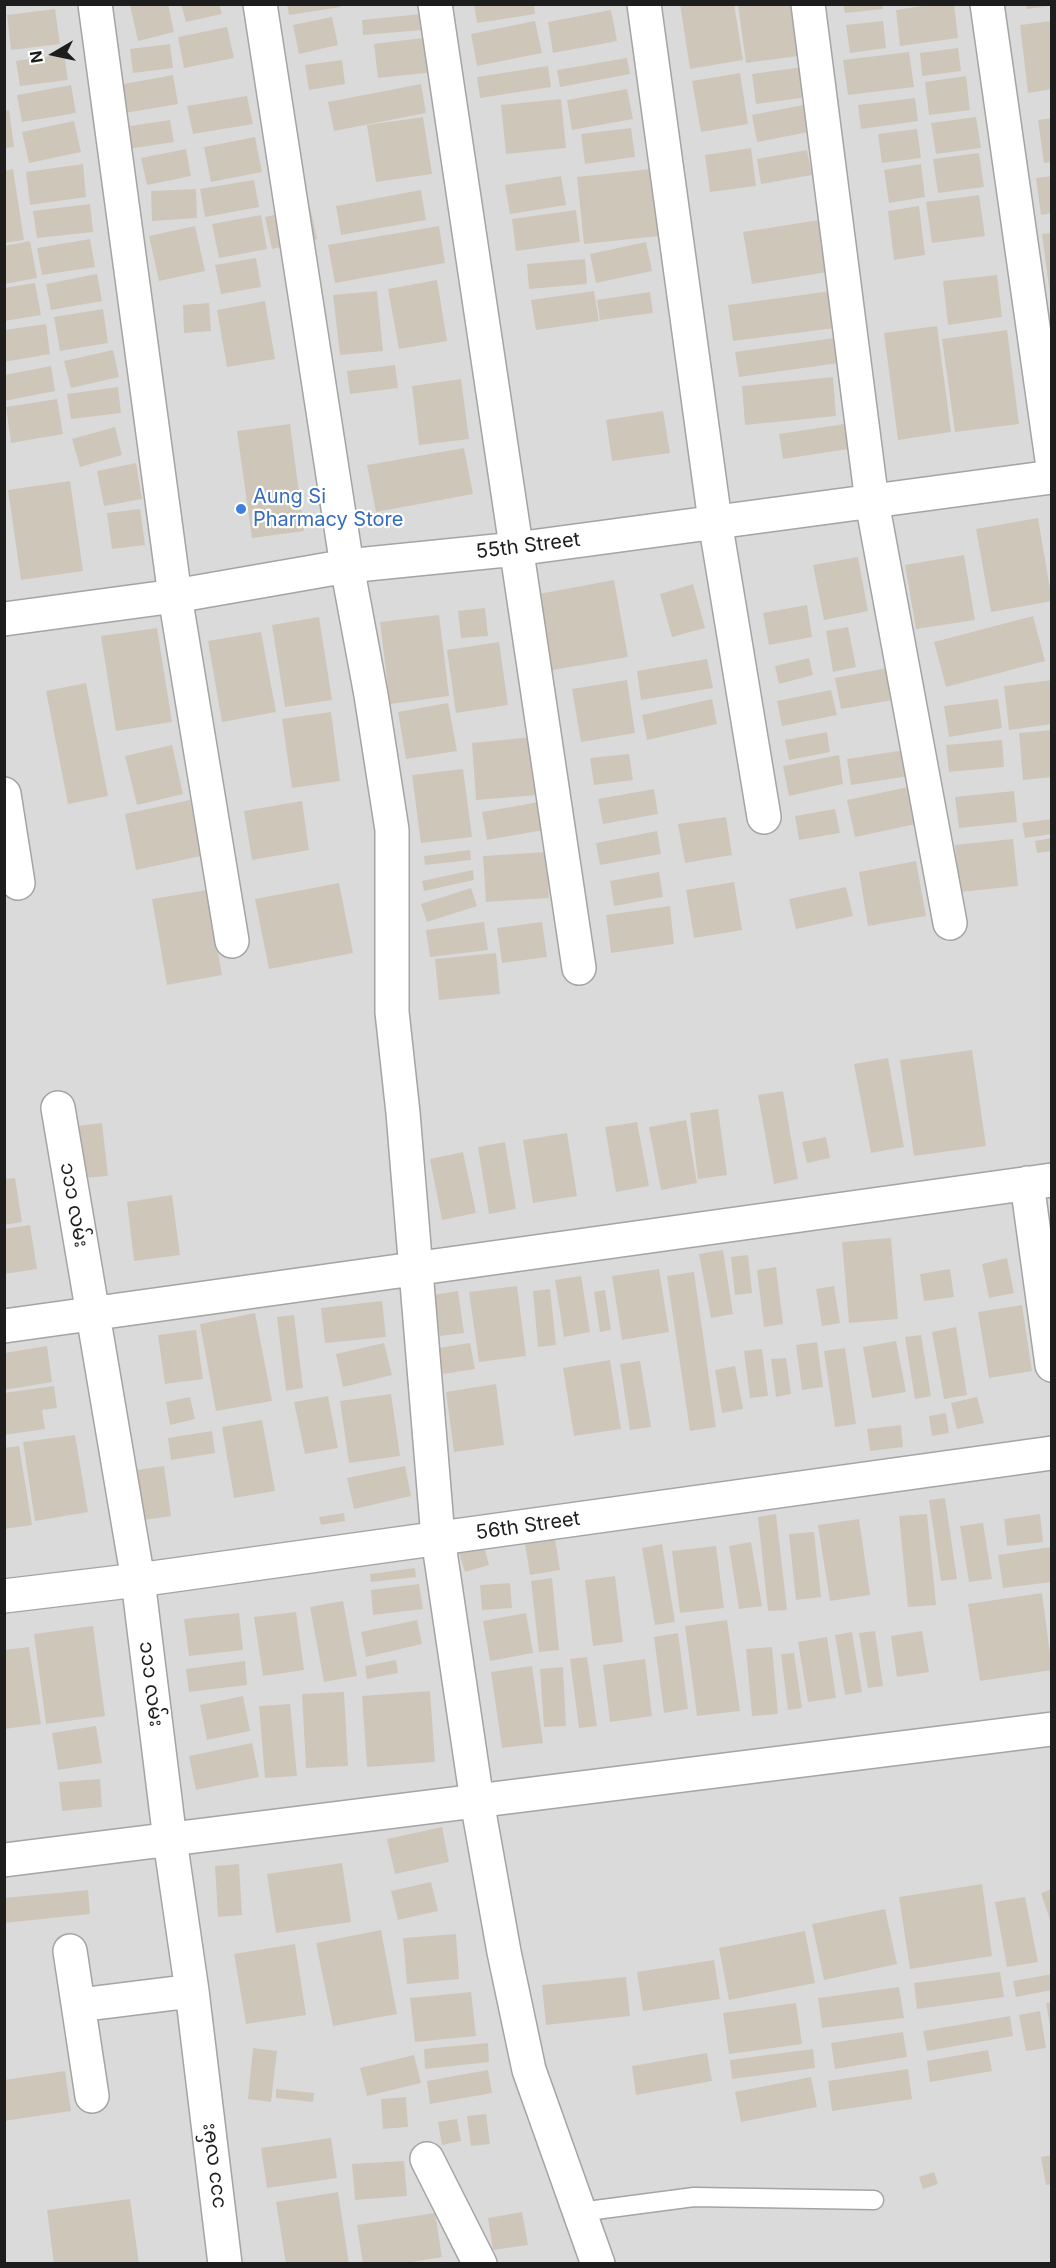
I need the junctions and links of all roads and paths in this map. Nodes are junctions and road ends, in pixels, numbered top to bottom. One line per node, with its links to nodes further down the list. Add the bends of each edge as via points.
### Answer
1 (95, 4): 13 (street)
2 (260, 4): 12 (street)
3 (435, 4): 11 (street)
4 (644, 4): 10 (street)
5 (808, 4): 9 (street)
6 (987, 4): 7 (street)
7 (1052, 460)
8 (1052, 477): 9 (street, 55th Street)
9 (872, 502): 10 (street, 55th Street); 18 (street)
10 (715, 521): 11 (street, 55th Street); 16 (street)
11 (516, 549): 12 (street, 55th Street); 20 (street)
12 (347, 566): 13 (street, 55th Street); 23 (street, via 392,830 392,1012)
13 (175, 596): 14 (street, 55th Street); 19 (street)
14 (4, 619)
15 (4, 794): 17 (street)
16 (764, 817)
17 (18, 883)
18 (950, 923)
19 (232, 941)
20 (579, 968)
21 (58, 1108): 24 (street, ၁၁၁ လမ်း)
22 (1039, 1182): 23 (street); 26 (street)
23 (416, 1269): 24 (street); 28 (street)
24 (93, 1315): 25 (street); 29 (street, ၁၁၁ လမ်း)
25 (4, 1326)
26 (1052, 1365)
27 (1052, 1453): 28 (street, 56th Street)
28 (438, 1538): 29 (street, 56th Street); 32 (street)
29 (138, 1580): 30 (street, 56th Street); 33 (street, ၁၁၁ လမ်း)
30 (4, 1596)
31 (1052, 1729): 32 (street)
32 (477, 1801): 33 (street); 41 (street, via 529,2070)
33 (170, 1840): 34 (street); 36 (street, ၁၁၁ လမ်း)
34 (4, 1860)
35 (70, 1951): 37 (street)
36 (192, 1991): 37 (street); 43 (street, ၁၁၁ လမ်း)
37 (79, 2005): 38 (street)
38 (92, 2096)
39 (427, 2159): 44 (street)
40 (874, 2200): 41 (lane, via 694,2197)
41 (580, 2212): 42 (street)
42 (592, 2263)
43 (225, 2264)
44 (480, 2264)

